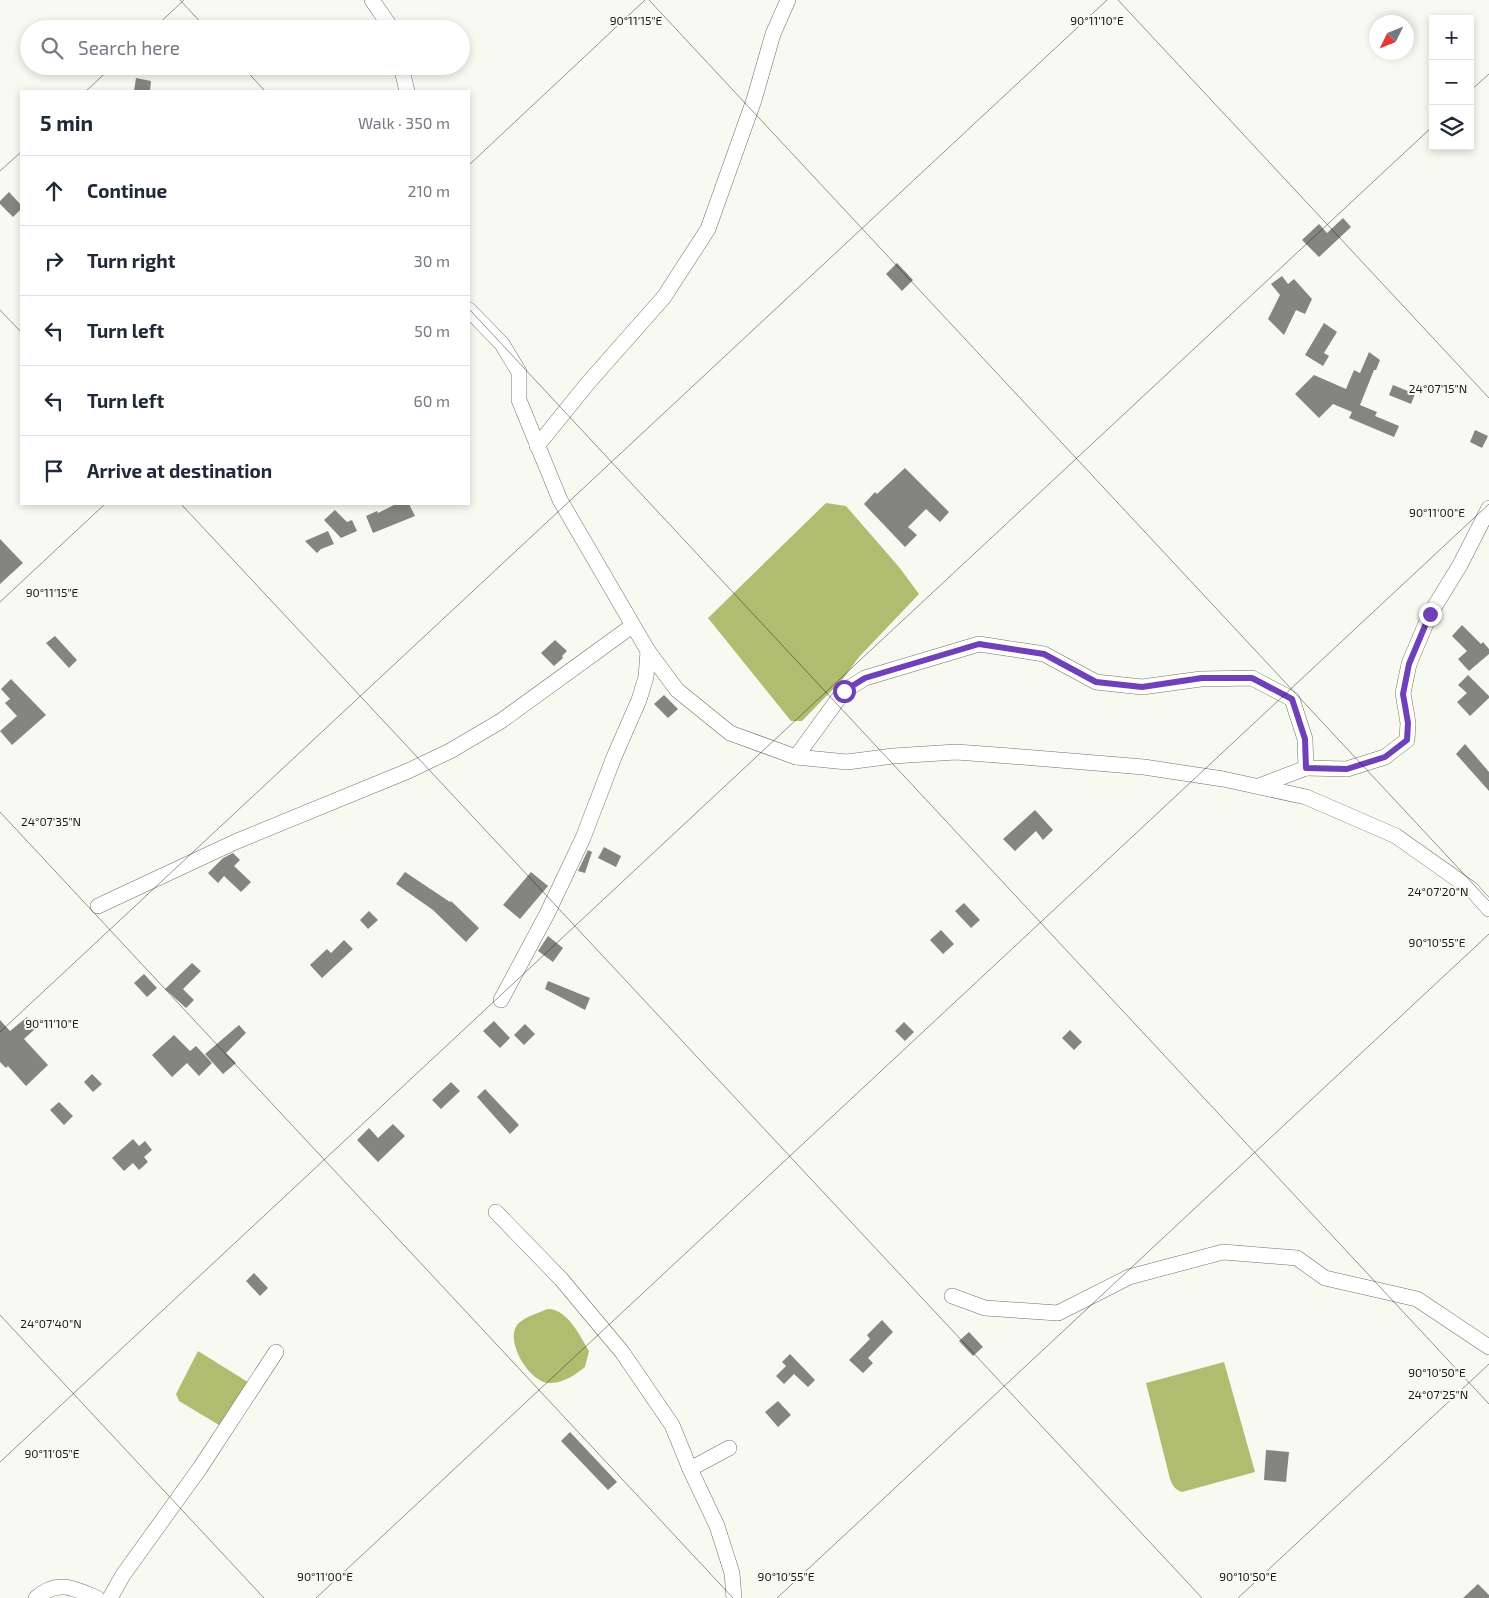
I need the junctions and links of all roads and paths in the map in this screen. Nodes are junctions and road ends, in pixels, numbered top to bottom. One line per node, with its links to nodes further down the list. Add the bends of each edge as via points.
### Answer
1 (372, 0): 3 (street)
2 (788, 0): 7 (street, via 773,34 754,100 708,229 664,297)
3 (386, 20)
4 (403, 75): 5 (street)
5 (407, 90)
6 (470, 311): 7 (street, via 502,344 519,372 519,400)
7 (537, 446): 9 (street, via 560,500)
8 (1489, 508): 12 (street, via 1430,614 1409,664 1403,694 1407,740 1385,757 1347,769)
9 (632, 626): 10 (street); 14 (street, via 501,721 450,752 235,842)
10 (648, 651): 11 (street, via 676,690 730,733); 16 (street, via 646,677 639,700 583,838)
11 (796, 757): 12 (street, via 844,691 865,678 979,644 1044,654 1096,682 1142,687 1202,678 1252,678 1292,699 1305,739); 13 (street, via 847,762 893,756 966,753 1144,767)
12 (1306, 768): 13 (street)
13 (1258, 786): 15 (street, via 1306,797 1396,836 1471,889)
14 (98, 906)
15 (1489, 909)
16 (501, 1000)
17 (496, 1212): 22 (street, via 561,1278 622,1352 672,1425)
18 (952, 1296): 19 (street, via 984,1308 1058,1312 1129,1276 1223,1252 1297,1258 1324,1278 1416,1299)
19 (1489, 1347)
20 (276, 1352): 25 (street)
21 (729, 1448): 22 (street)
22 (690, 1470): 26 (street, via 717,1526 732,1573)
23 (36, 1598): 24 (street, via 51,1588 69,1586)
24 (97, 1598)
25 (110, 1598)
26 (734, 1598)

